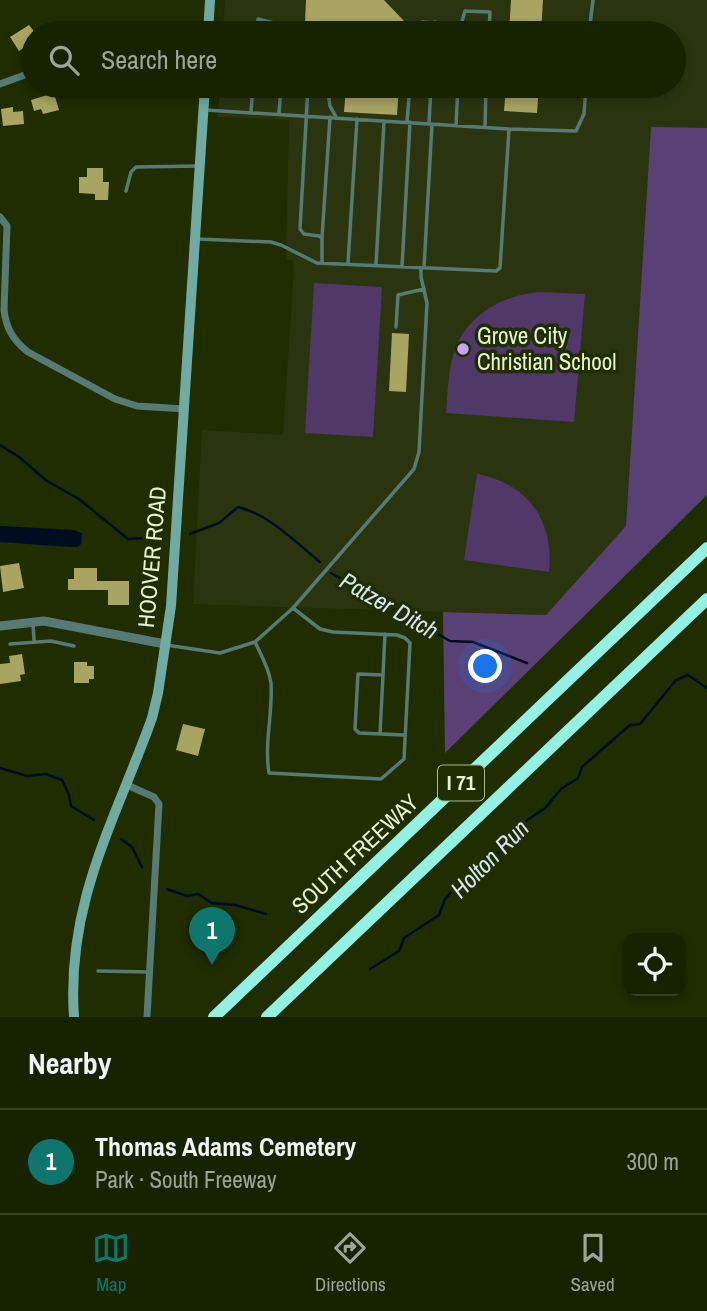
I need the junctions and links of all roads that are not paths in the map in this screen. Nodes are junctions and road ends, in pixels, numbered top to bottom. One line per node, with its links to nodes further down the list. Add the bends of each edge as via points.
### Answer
1 (210, 0): 3 (main road)
2 (593, 0): 6 (lane)
3 (209, 21)
4 (462, 21): 5 (lane, via 465,11 490,12)
5 (490, 21)
6 (590, 21)
7 (21, 76): 8 (street)
8 (0, 84)
9 (204, 98): 19 (main road, HOOVER ROAD)
10 (252, 98): 20 (lane)
11 (280, 98): 21 (lane)
12 (307, 98): 22 (lane)
13 (329, 98): 24 (lane)
14 (409, 98): 27 (lane)
15 (431, 98): 28 (lane)
16 (457, 98): 29 (lane)
17 (486, 98): 30 (lane)
18 (585, 98): 31 (lane, via 576,131)
19 (203, 110): 20 (lane); 32 (main road, HOOVER ROAD)
20 (251, 112): 21 (lane)
21 (279, 113): 22 (lane)
22 (306, 115): 23 (lane); 35 (lane, via 300,229)
23 (330, 117): 24 (lane); 35 (lane)
24 (336, 117): 25 (lane)
25 (357, 119): 26 (lane); 38 (lane)
26 (384, 121): 27 (lane); 39 (lane)
27 (408, 122): 28 (lane); 40 (lane)
28 (430, 124): 29 (lane); 41 (lane)
29 (456, 125): 30 (lane)
30 (485, 127): 31 (lane)
31 (509, 129): 41 (lane, via 500,268)
32 (200, 166): 33 (lane, via 136,167); 36 (main road, HOOVER ROAD)
33 (126, 191)
34 (2, 218): 43 (street, via 7,235)
35 (322, 238): 37 (lane)
36 (195, 239): 37 (lane, via 271,242); 45 (main road, HOOVER ROAD)
37 (322, 263): 38 (lane)
38 (348, 264): 39 (lane)
39 (376, 265): 40 (lane)
40 (402, 267): 41 (lane)
41 (423, 268): 42 (lane)
42 (424, 289): 44 (lane, via 398,295); 48 (lane, via 428,303 419,452 414,469)
43 (2, 302): 45 (street, via 11,334 28,352 115,399 144,407)
44 (396, 327)
45 (185, 409): 55 (main road, HOOVER ROAD)
46 (707, 548): 65 (highway, SOUTH FREEWAY / I 71)
47 (707, 599): 66 (highway, I 71)
48 (293, 608): 51 (lane, via 320,629); 53 (lane)
49 (33, 621): 50 (street); 52 (lane); 55 (street)
50 (0, 626)
51 (385, 634): 57 (lane); 59 (lane, via 410,642)
52 (34, 641): 54 (lane); 56 (lane)
53 (254, 642): 55 (lane, via 220,653); 59 (lane, via 271,685 269,773 381,779 404,759)
54 (10, 644)
55 (165, 644): 60 (main road, HOOVER ROAD, via 152,718)
56 (74, 646)
57 (383, 675): 58 (lane); 58 (lane, via 358,674 355,729)
58 (380, 734): 59 (lane)
59 (404, 735)
60 (127, 785): 62 (street, via 159,804); 63 (main road, HOOVER ROAD, via 83,903 74,959)
61 (99, 971): 62 (lane)
62 (149, 972): 64 (street)
63 (74, 1017)
64 (147, 1017)
65 (214, 1017)
66 (267, 1017)

